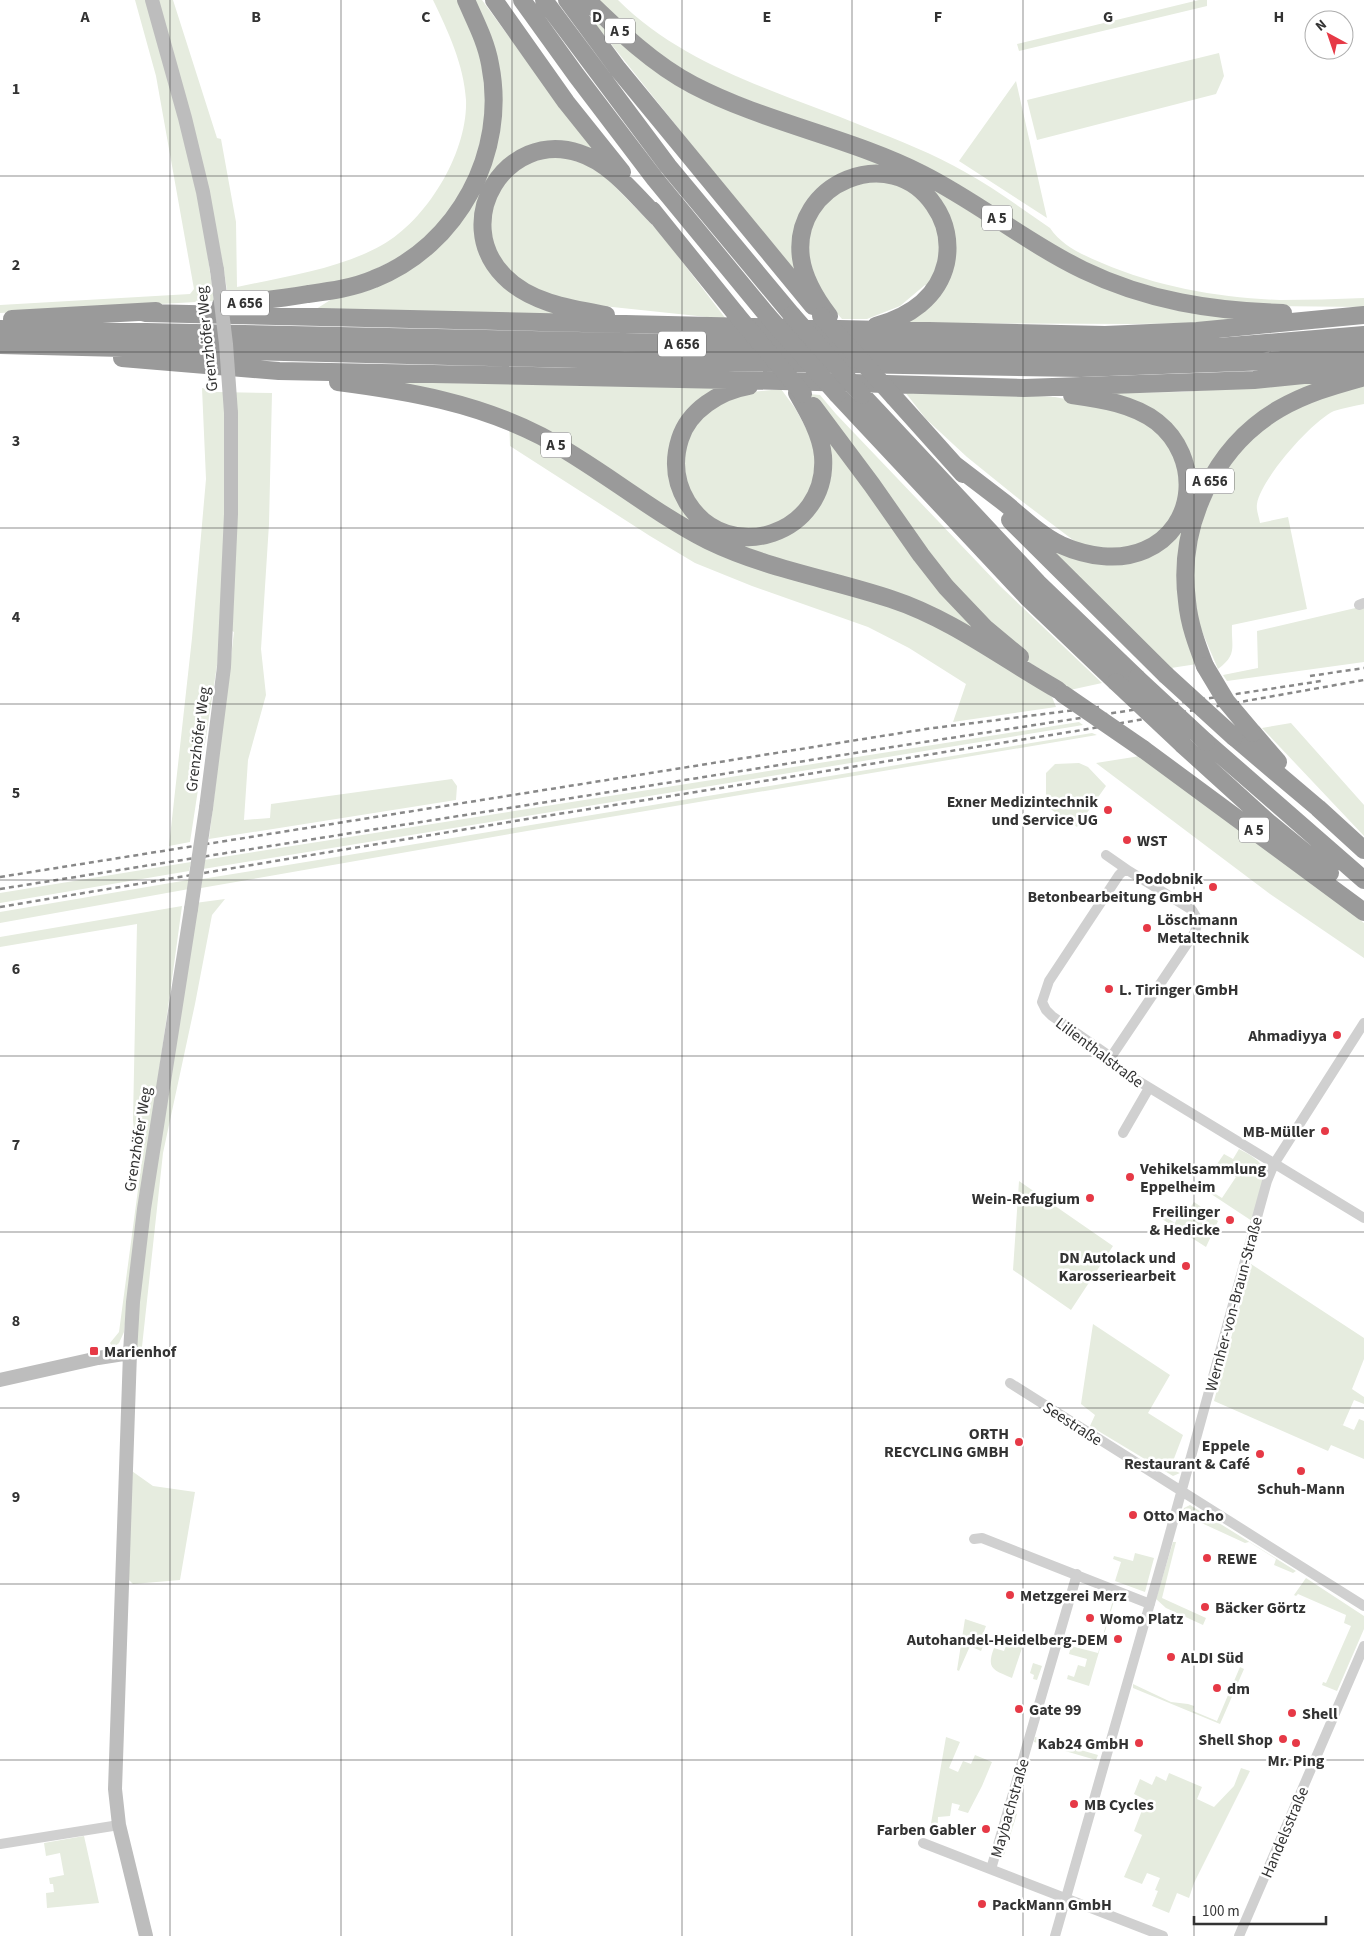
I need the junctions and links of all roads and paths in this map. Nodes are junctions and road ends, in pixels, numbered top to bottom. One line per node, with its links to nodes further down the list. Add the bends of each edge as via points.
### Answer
1 (152, 0): 41 (main road, Grenzhöfer Weg, bridge, via 203,192 217,270 231,413 231,514 224,667 206,808 144,1209 132,1302)
2 (466, 0): 9 (highway, A 656, via 490,63 494,114 490,140 473,188 463,208 429,246 374,280 345,289)
3 (494, 0): 8 (highway, via 566,102)
4 (522, 0): 33 (highway, A 5, bridge, via 655,179 837,394 1028,598 1268,822)
5 (544, 0): 32 (highway, A 5, bridge, via 668,166 862,395 1038,583 1206,742)
6 (567, 0): 11 (highway, A 5, via 618,69)
7 (587, 0): 10 (highway, A 5, via 654,60 692,84 759,114 879,154 922,174 1081,270 1113,284 1147,296 1237,312)
8 (658, 218): 13 (highway, via 598,162 578,153 546,150 515,162 502,173 488,196 482,228 486,250 497,268 513,284 538,298 568,308 654,319); 22 (highway, bridge)
9 (145, 312): 12 (highway, A 656); 13 (highway, A 656)
10 (1360, 315): 15 (highway, via 1196,331 1105,335)
11 (825, 316): 15 (highway, bridge); 15 (highway, via 801,260 803,228 812,208 826,192 844,180 865,174 886,175 920,190 943,221 948,242 943,274 932,293 917,308 887,323)
12 (0, 321)
13 (670, 325): 15 (highway)
14 (0, 329): 16 (highway, A 656, via 1105,352 1194,349)
15 (848, 333): 26 (highway, bridge, via 894,397)
16 (1364, 335)
17 (0, 345): 18 (highway, A 656)
18 (86, 347): 19 (highway, A 656, via 1081,368 1270,361); 21 (highway, A 5, via 115,358)
19 (1364, 352)
20 (1364, 369): 24 (highway, via 1254,380)
21 (279, 371): 22 (highway); 27 (highway, A 5, via 438,398 512,422 542,436 710,541 760,561 892,599 939,619)
22 (783, 377): 24 (highway); 25 (highway, bridge); 25 (highway, via 729,392 703,407 686,426 677,449 676,474 685,498 706,523 732,535 766,536 790,525 808,508 821,482 823,455)
23 (1364, 377): 28 (highway, A 656, bridge, via 1303,396 1254,426 1236,443 1201,497 1188,541 1185,568 1186,600 1192,629 1206,666 1226,701)
24 (1024, 388): 26 (highway, via 1116,403 1146,415 1166,430 1182,451 1188,474 1187,498 1173,528 1156,544 1135,554 1108,557 1084,553 1060,544 1038,530)
25 (800, 393): 27 (highway, A 5, via 946,587 985,628)
26 (954, 465): 28 (highway, bridge, via 1166,675)
27 (1061, 692): 34 (highway, A 5, bridge)
28 (1318, 808): 29 (highway)
29 (1364, 850)
30 (1106, 855): 31 (street)
31 (1129, 871): 36 (street, via 1192,910 1198,920 1195,932); 36 (street, Lilienthalstraße, via 1118,875 1045,988 1042,1002 1059,1021)
32 (1364, 880)
33 (1364, 901)
34 (1364, 912)
35 (1364, 1023): 39 (street, Wernher-von-Braun-Straße)
36 (1111, 1057): 37 (street, Lilienthalstraße, via 1117,1068)
37 (1149, 1088): 38 (street, Lilienthalstraße); 39 (street, Lilienthalstraße)
38 (1123, 1133)
39 (1274, 1164): 40 (street, Lilienthalstraße); 44 (street, Wernher-von-Braun-Straße)
40 (1364, 1218)
41 (130, 1353): 42 (main road); 50 (main road, Grenzhöfer Weg, via 115,1789)
42 (0, 1380)
43 (1010, 1383): 44 (street, Seestraße)
44 (1182, 1490): 47 (street, Wernher-von-Braun-Straße); 48 (street, Seestraße)
45 (974, 1539): 46 (street, via 982,1538)
46 (1077, 1574): 47 (street); 53 (street, Maybachstraße)
47 (1150, 1604): 54 (street, Wernher-von-Braun-Straße)
48 (1364, 1606)
49 (1364, 1646): 58 (street, Handelsstraße)
50 (119, 1825): 52 (street); 55 (main road, Grenzhöfer Weg)
51 (923, 1843): 53 (street)
52 (0, 1844)
53 (991, 1870): 54 (street)
54 (1066, 1899): 56 (street, Wernher-von-Braun-Straße); 57 (street)
55 (146, 1936)
56 (1055, 1936)
57 (1162, 1936)
58 (1239, 1936)

